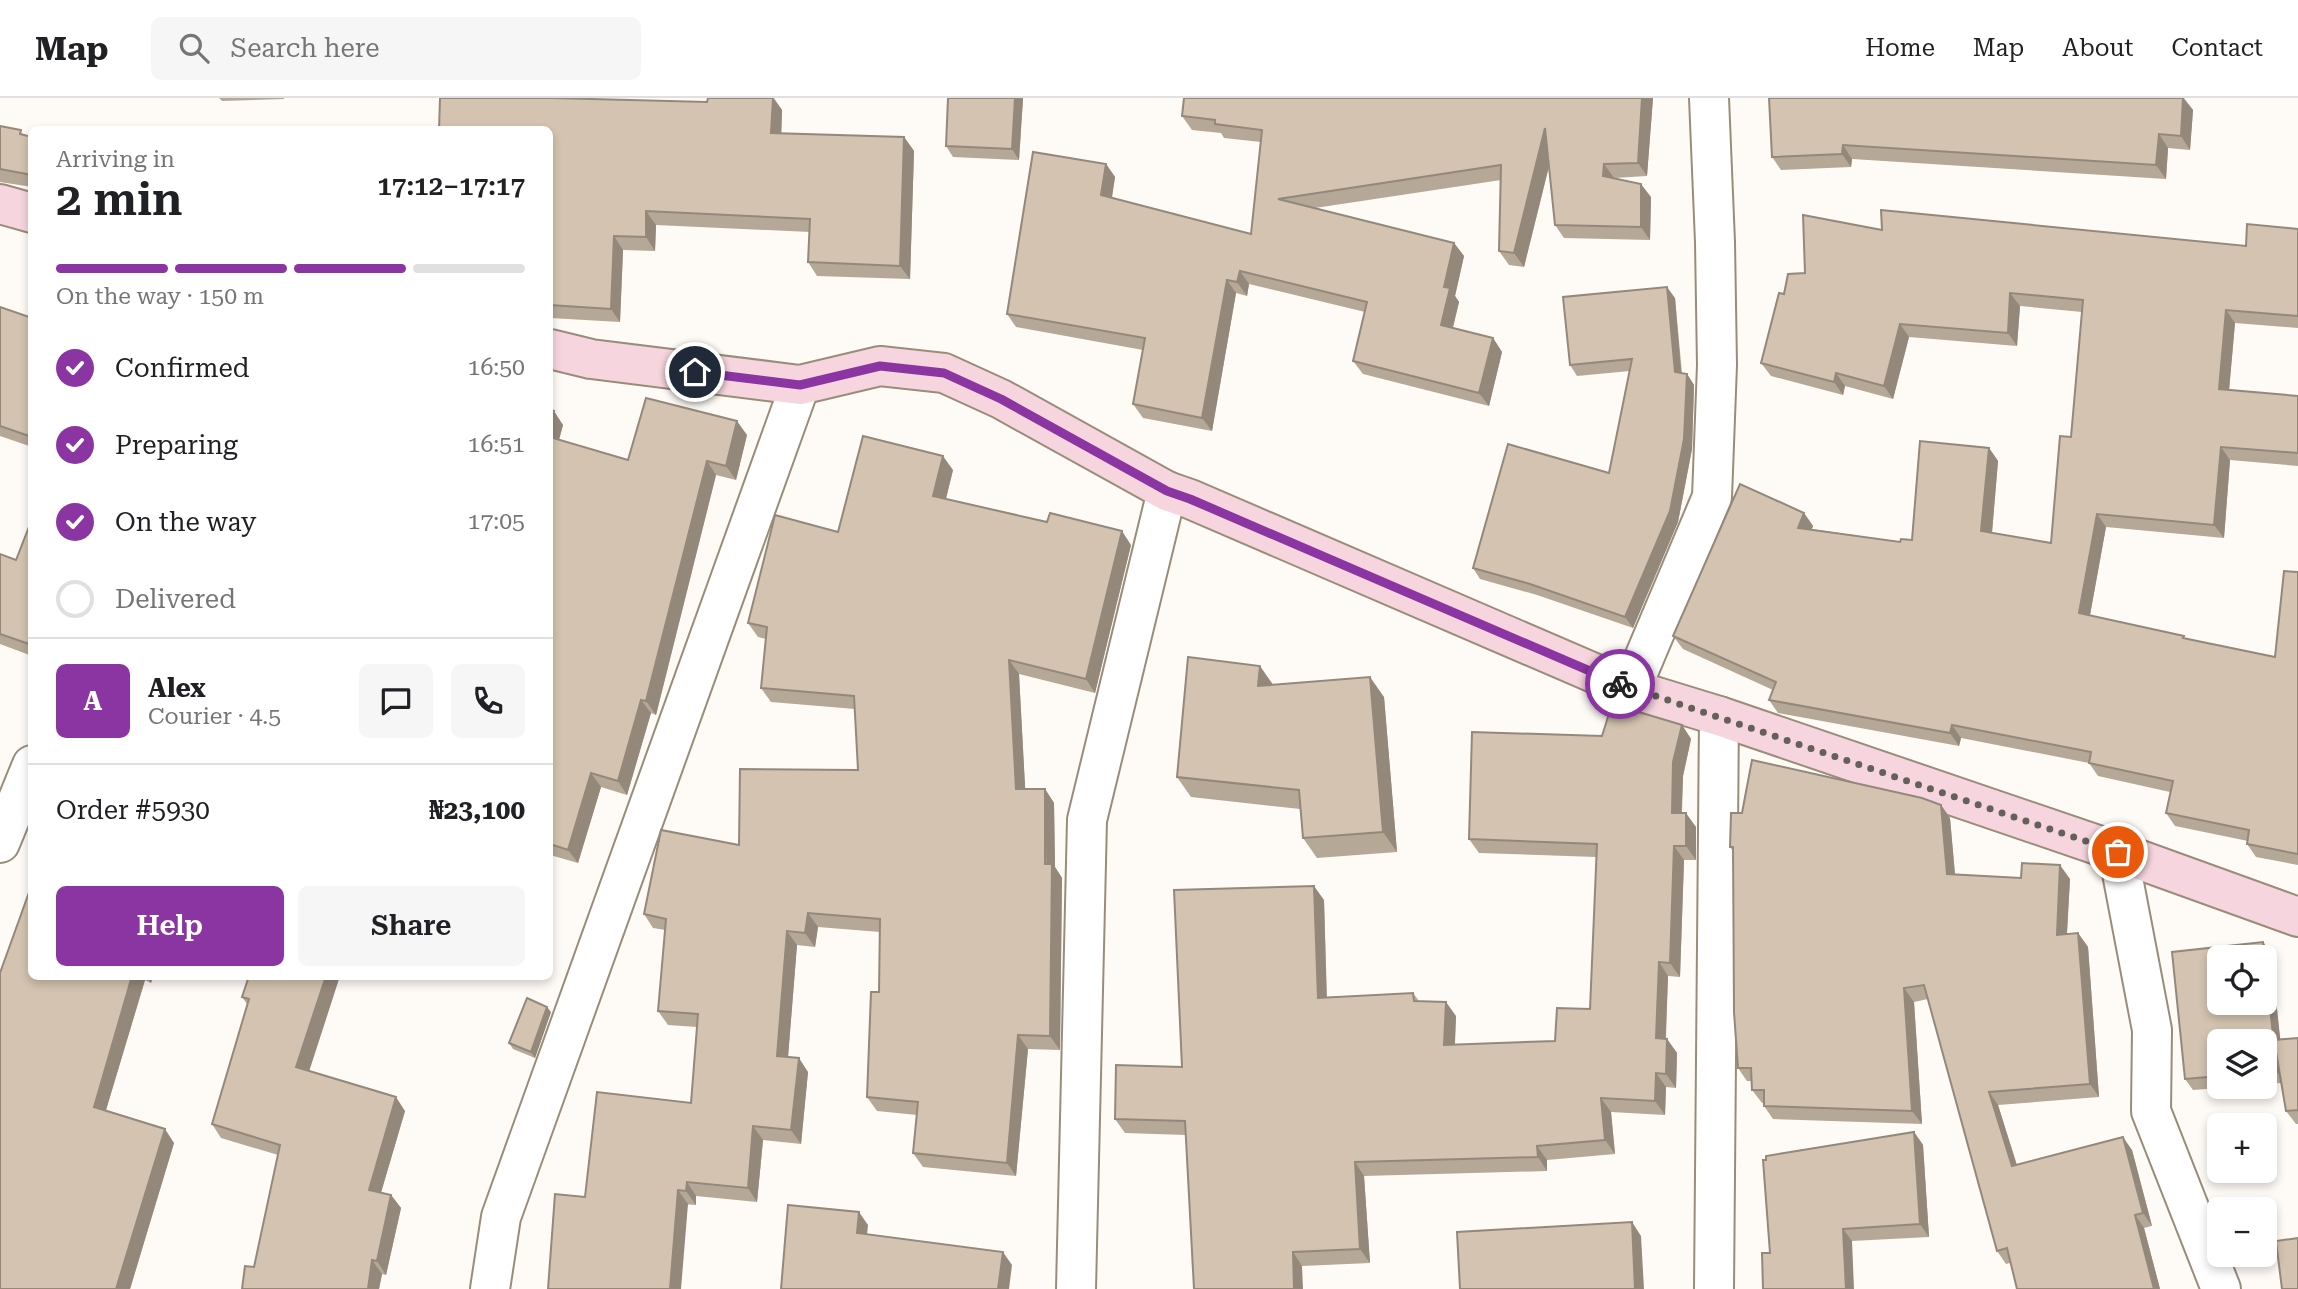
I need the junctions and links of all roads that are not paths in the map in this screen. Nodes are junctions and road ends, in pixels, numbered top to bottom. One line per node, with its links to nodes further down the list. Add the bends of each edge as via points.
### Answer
1 (1709, 98): 7 (street, via 1717,365 1712,497)
2 (0, 204): 3 (street)
3 (28, 212)
4 (553, 350): 5 (street, via 591,359)
5 (800, 385): 6 (street, via 880,366 944,373 1001,399); 13 (street, via 501,1217)
6 (1167, 491): 7 (street); 14 (street, via 1087,820)
7 (1631, 689): 8 (street)
8 (1719, 716): 11 (street); 15 (street)
9 (28, 775): 10 (street)
10 (0, 843)
11 (2118, 852): 12 (street); 16 (street, via 2152,1030 2151,1111)
12 (2298, 917)
13 (490, 1289)
14 (1076, 1289)
15 (1714, 1289)
16 (2221, 1289)

